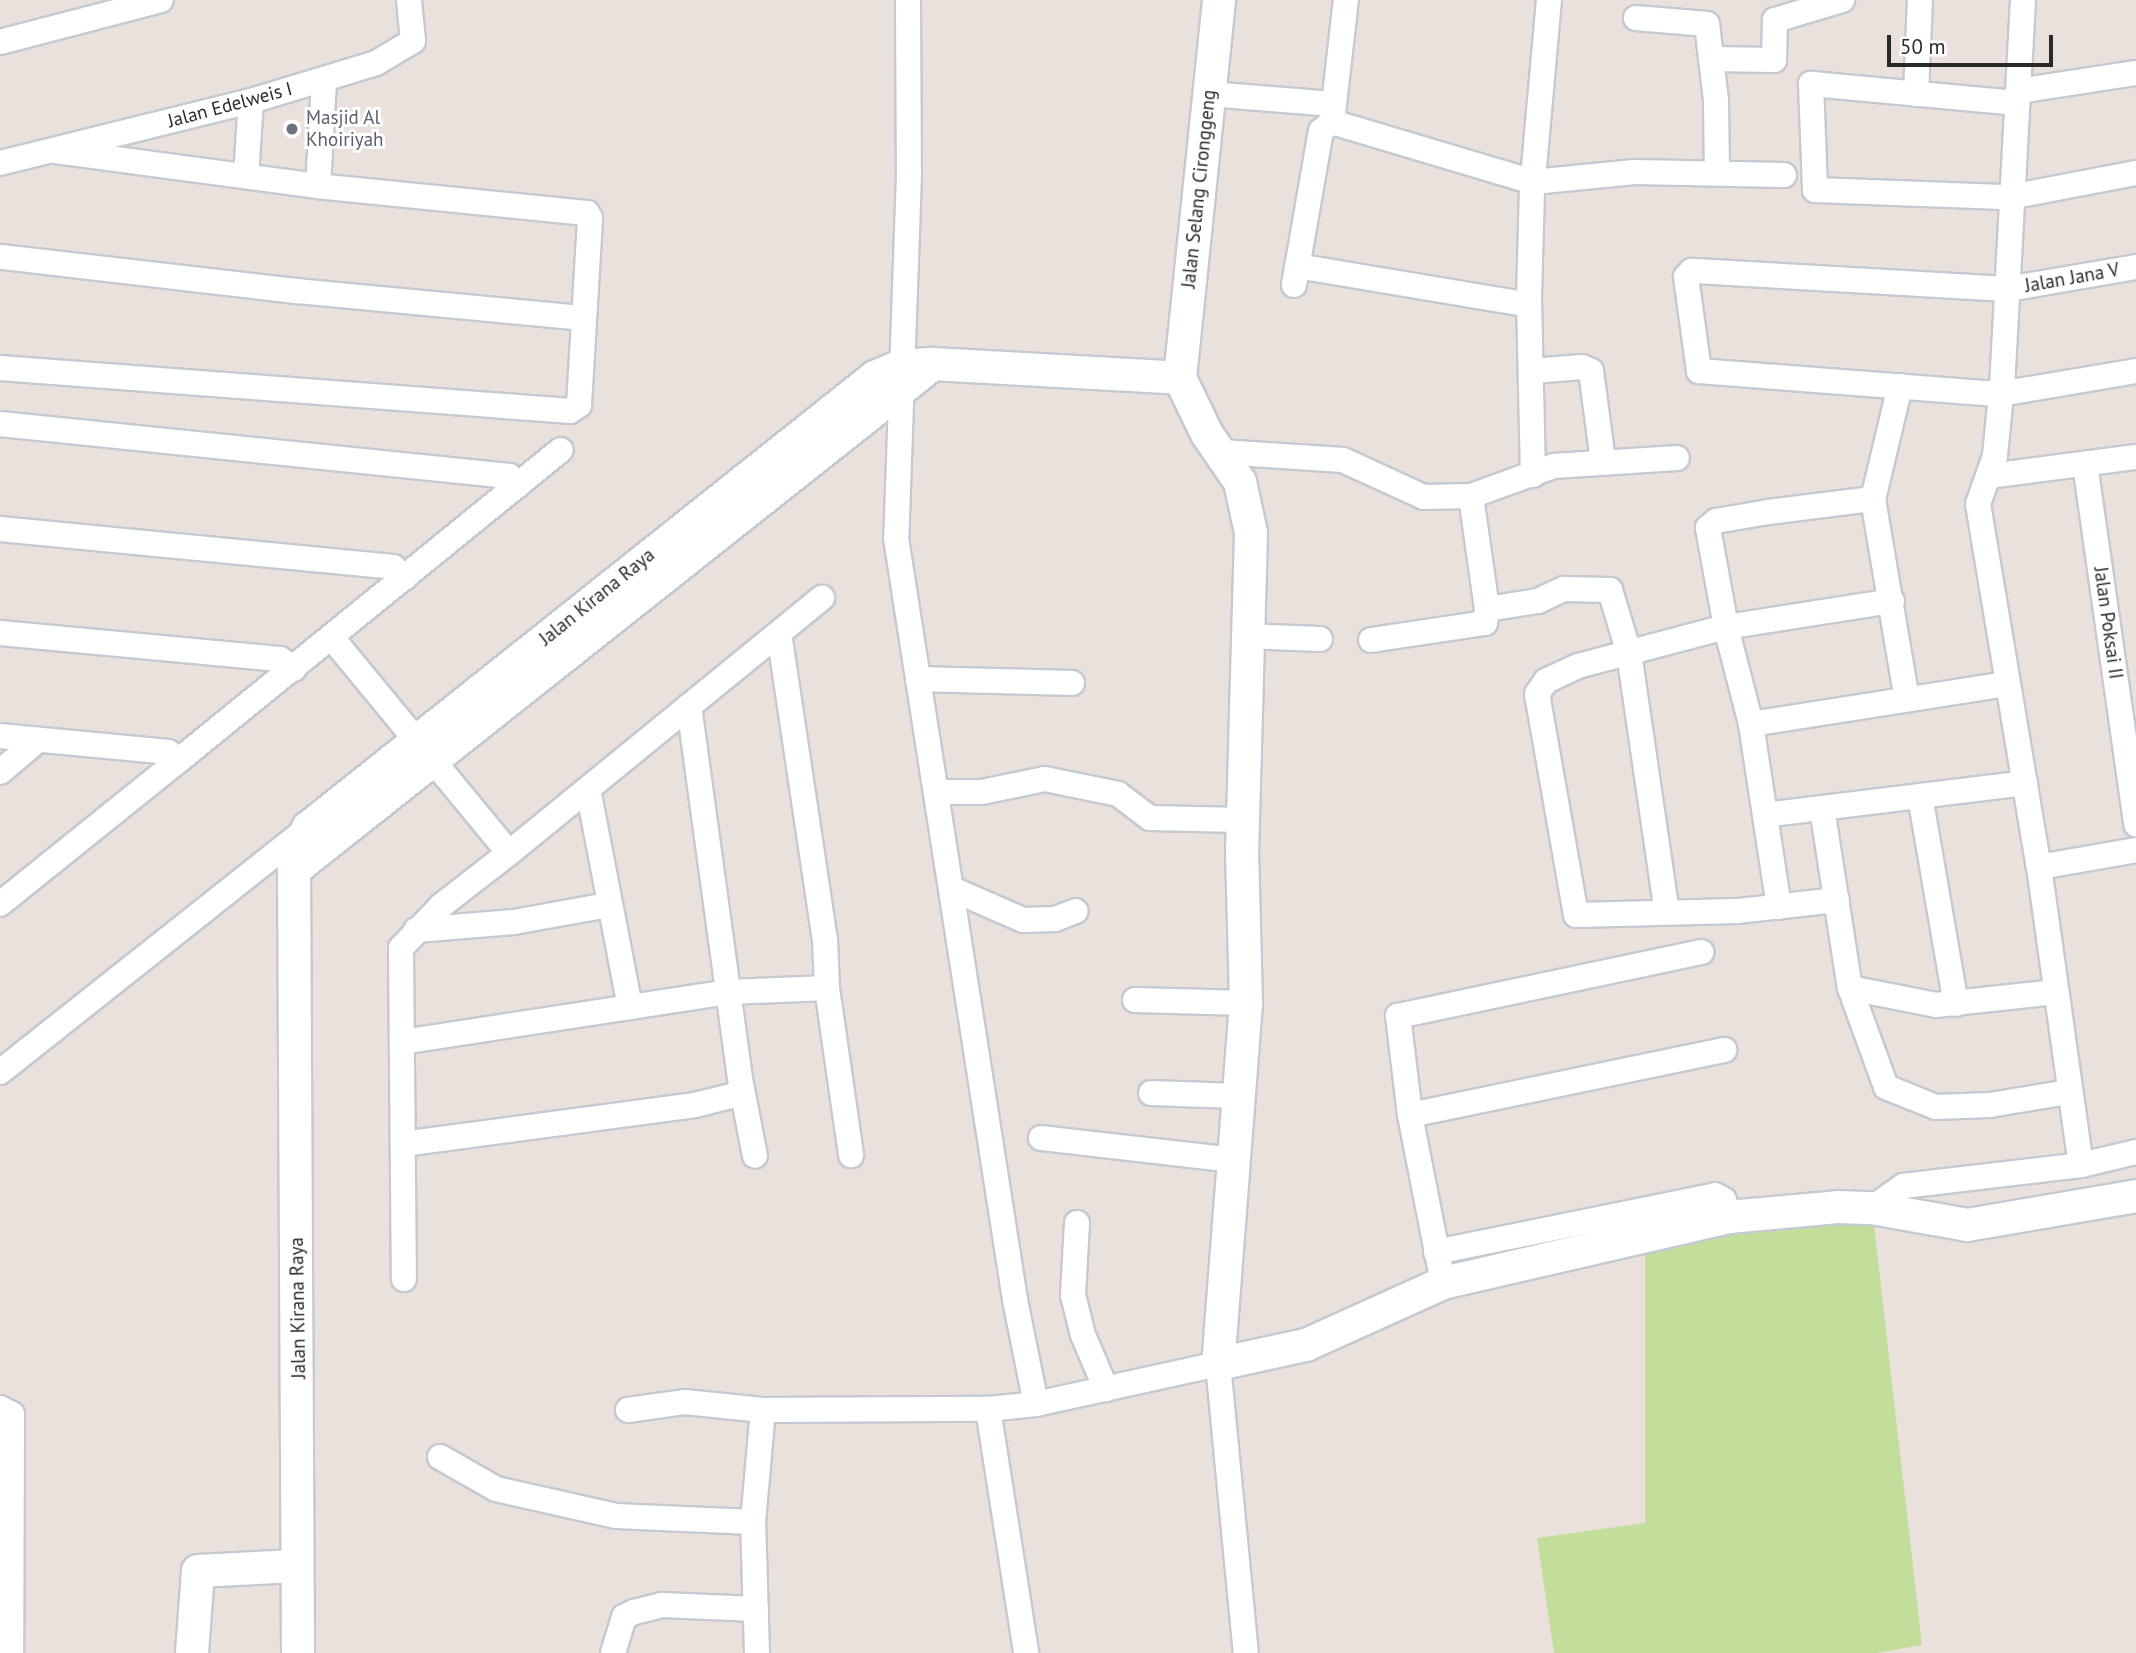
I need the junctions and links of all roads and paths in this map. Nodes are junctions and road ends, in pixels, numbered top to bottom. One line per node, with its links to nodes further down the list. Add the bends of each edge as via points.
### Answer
1 (161, 0): 11 (street)
2 (409, 0): 14 (street, Jalan Edelweis I, via 415,32 405,49)
3 (908, 0): 38 (street, via 909,174)
4 (1219, 0): 15 (street, Jalan Selang Cironggeng)
5 (1346, 0): 19 (street)
6 (1549, 0): 26 (street)
7 (1842, 0): 12 (street, via 1775,20 1774,60)
8 (1920, 0): 16 (street)
9 (2023, 0): 17 (street)
10 (1636, 19): 12 (street, via 1707,24)
11 (0, 42)
12 (1711, 59): 22 (street)
13 (2136, 73): 17 (street)
14 (324, 81): 18 (street, Jalan Edelweis I); 27 (street)
15 (1209, 94): 19 (street); 37 (street, Jalan Selang Cironggeng)
16 (1916, 94): 17 (street); 28 (street, via 1811,84 1815,190)
17 (2018, 97): 28 (street)
18 (251, 101): 20 (street, Jalan Edelweis I); 25 (street)
19 (1333, 113): 26 (street); 32 (street, via 1321,131 1295,276)
20 (54, 151): 21 (street, Jalan Edelweis I); 25 (street)
21 (0, 163)
22 (1717, 170): 24 (street); 26 (street)
23 (2136, 173): 28 (street)
24 (1784, 174)
25 (246, 176): 27 (street)
26 (1533, 182): 32 (street)
27 (318, 186): 33 (street, via 587,213)
28 (2010, 197): 31 (street)
29 (1, 260): 33 (street)
30 (2136, 267): 31 (street, Jalan Jana V)
31 (2007, 289): 39 (street, Jalan Jana V, via 1688,272 1699,371); 40 (street)
32 (1529, 305): 35 (street)
33 (583, 318): 34 (street, via 579,405 570,411)
34 (0, 368)
35 (1532, 371): 46 (street, via 1582,367 1591,371); 48 (street)
36 (2136, 371): 40 (street)
37 (1180, 378): 38 (street, Jalan Kirana Raya, via 933,364); 43 (street, via 1207,434)
38 (902, 379): 67 (street, via 896,538); 75 (street, Jalan Kirana Raya, via 851,394)
39 (1900, 386): 40 (street); 52 (street)
40 (2000, 394): 49 (street)
41 (0, 424): 50 (street, via 509,476)
42 (561, 450): 50 (street)
43 (1222, 452): 51 (street, via 1343,460 1423,497); 61 (street, via 1240,482 1251,533)
44 (2136, 457): 47 (street)
45 (1677, 458): 46 (street)
46 (1602, 461): 48 (street, via 1553,466)
47 (2085, 464): 49 (street); 85 (street, Jalan Poksai II)
48 (1533, 475): 51 (street)
49 (1989, 476): 69 (street, via 1978,504)
50 (518, 486): 54 (street)
51 (1471, 496): 57 (street)
52 (1873, 499): 56 (street); 58 (street, via 1710,523)
53 (0, 529): 54 (street, via 393,567)
54 (405, 578): 62 (street)
55 (821, 598): 60 (street)
56 (1892, 601): 58 (street); 70 (street)
57 (1487, 609): 64 (street, via 1482,625); 65 (street, via 1538,601 1564,589 1610,590)
58 (1726, 627): 65 (street); 72 (street)
59 (0, 633): 66 (street, via 280,659)
60 (779, 633): 71 (street); 100 (street, via 825,939)
61 (1246, 636): 63 (street); 84 (street)
62 (332, 638): 66 (street); 75 (street)
63 (1320, 639)
64 (1371, 640)
65 (1629, 653): 97 (street); 97 (street, via 1554,676 1540,687 1537,698 1576,915)
66 (293, 668): 76 (street)
67 (918, 679): 68 (street); 80 (street)
68 (1072, 683)
69 (2005, 684): 70 (street); 78 (street)
70 (1907, 699): 72 (street)
71 (689, 706): 79 (street); 102 (street)
72 (1751, 724): 83 (street)
73 (0, 736): 74 (street)
74 (38, 740): 76 (street, via 168,752); 77 (street)
75 (423, 753): 86 (street, Jalan Kirana Raya); 88 (street); 90 (street, Jalan Kirana Raya)
76 (177, 761): 93 (street)
77 (2, 766)
78 (2025, 783): 81 (street); 89 (street)
79 (588, 789): 88 (street); 94 (street)
80 (937, 792): 84 (street, via 982,792 1045,779 1118,794 1150,818); 91 (street)
81 (1920, 796): 82 (street); 106 (street)
82 (1822, 808): 83 (street); 92 (street)
83 (1765, 815): 95 (street)
84 (1242, 820): 105 (street)
85 (2136, 824)
86 (308, 828): 90 (street, Jalan Kirana Raya, via 296,850); 110 (street)
87 (2136, 850): 89 (street)
88 (509, 853): 98 (street)
89 (2039, 867): 103 (street)
90 (294, 870): 139 (street, Jalan Kirana Raya, via 300,1447)
91 (952, 889): 96 (street, via 1023,920 1055,919); 132 (street, via 1015,1300)
92 (1837, 900): 95 (street); 101 (street)
93 (0, 904)
94 (608, 905): 98 (street, via 514,922); 107 (street)
95 (1779, 907): 97 (street)
96 (1076, 911)
97 (1667, 912)
98 (416, 930): 108 (street, via 400,954)
99 (1701, 952): 115 (street, via 1401,1014 1397,1021)
100 (827, 988): 102 (street); 119 (street)
101 (1850, 988): 106 (street); 111 (street, via 1890,1091 1936,1107 1990,1105)
102 (729, 992): 107 (street); 112 (street)
103 (2055, 992): 106 (street); 111 (street)
104 (1135, 1000): 105 (street)
105 (1246, 1003): 114 (street)
106 (1956, 1004)
107 (630, 1007): 108 (street)
108 (402, 1042): 117 (street)
109 (1724, 1050): 115 (street)
110 (0, 1072)
111 (2068, 1092): 122 (street)
112 (743, 1093): 117 (street, via 695,1105); 120 (street)
113 (1151, 1093): 114 (street)
114 (1238, 1096): 121 (street)
115 (1410, 1115): 127 (street)
116 (1041, 1138): 121 (street)
117 (403, 1144): 128 (street)
118 (2136, 1153): 122 (street)
119 (851, 1155)
120 (755, 1156)
121 (1233, 1160): 130 (street)
122 (2081, 1165): 124 (street, via 1903,1186)
123 (2136, 1196): 124 (street, via 1967,1225)
124 (1872, 1208): 125 (street, via 1838,1206)
125 (1729, 1217): 127 (street, via 1724,1200 1715,1195); 129 (street)
126 (1077, 1223): 131 (street, via 1073,1295 1083,1335)
127 (1436, 1252): 129 (street)
128 (404, 1279)
129 (1443, 1283): 130 (street, via 1306,1345)
130 (1218, 1364): 131 (street); 147 (street)
131 (1106, 1389): 132 (street)
132 (1036, 1404): 134 (street)
133 (0, 1408): 141 (street, via 12,1414)
134 (988, 1409): 136 (street); 146 (street)
135 (628, 1410): 136 (street, via 685,1402)
136 (763, 1410): 138 (street)
137 (440, 1457): 138 (street, via 496,1489 616,1516)
138 (753, 1522): 140 (street)
139 (295, 1566): 142 (street, via 198,1571); 143 (street, Jalan Kirana Raya)
140 (755, 1609): 144 (street, via 663,1605 634,1612 624,1617); 145 (street)
141 (11, 1653)
142 (192, 1653)
143 (298, 1653)
144 (613, 1653)
145 (757, 1653)
146 (1026, 1653)
147 (1246, 1653)

